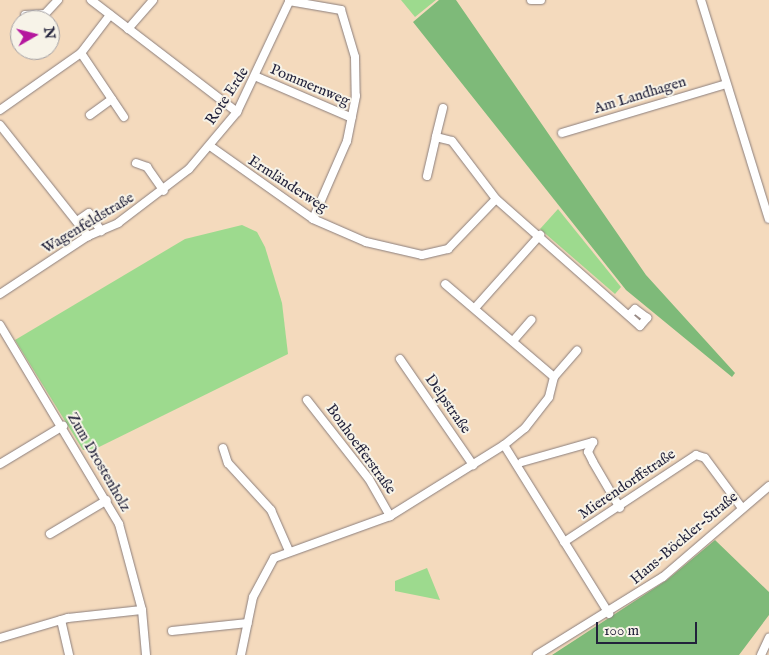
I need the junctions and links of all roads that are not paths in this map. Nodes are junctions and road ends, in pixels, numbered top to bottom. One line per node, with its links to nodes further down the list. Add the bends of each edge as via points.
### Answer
1 (58, 0): 8 (street)
2 (91, 0): 9 (street)
3 (153, 0): 10 (street)
4 (531, 0): 5 (street)
5 (541, 0)
6 (700, 0): 13 (street)
7 (290, 1): 12 (street, Rote Erde); 20 (street, via 342,10 356,64)
8 (48, 10)
9 (110, 15): 10 (street); 11 (street)
10 (128, 29): 17 (street)
11 (81, 53): 14 (street); 16 (street)
12 (257, 77): 17 (street, Rote Erde); 20 (street, Pommernweg)
13 (726, 84): 22 (street, Am Landhagen); 29 (street)
14 (112, 99): 18 (street); 19 (street)
15 (443, 108): 23 (street)
16 (0, 110)
17 (237, 112): 24 (street, Rote Erde)
18 (90, 115)
19 (124, 117)
20 (352, 118): 30 (street, via 332,179)
21 (0, 125): 31 (street, via 39,180)
22 (562, 133)
23 (436, 137): 26 (street); 28 (street, via 452,141)
24 (210, 146): 27 (street, Rote Erde); 30 (street, Ermländerweg)
25 (136, 163): 27 (street, via 147,167)
26 (427, 176)
27 (164, 191): 32 (street, Wagenfeldstraße)
28 (496, 199): 30 (street, Ermländerweg, via 448,249 435,254 366,242); 33 (street)
29 (769, 218)
30 (313, 219)
31 (76, 221): 32 (street, via 88,213); 34 (street)
32 (101, 231): 34 (street, Wagenfeldstraße)
33 (540, 235): 37 (street); 38 (street)
34 (88, 236): 36 (street, Wagenfeldstraße)
35 (445, 284): 37 (street)
36 (0, 294)
37 (475, 308): 41 (street)
38 (631, 313)
39 (531, 320): 41 (street)
40 (0, 325): 46 (street, Zum Drostenholz)
41 (513, 341): 44 (street)
42 (577, 351): 44 (street)
43 (400, 360): 51 (street, Delpstraße)
44 (554, 377): 47 (street, via 550,397 525,428)
45 (307, 400): 56 (street, Bonhoefferstraße, via 369,479)
46 (63, 426): 50 (street); 53 (street, Zum Drostenholz)
47 (504, 444): 51 (street); 58 (street)
48 (223, 448): 59 (street, via 228,464 271,510)
49 (522, 462): 54 (street, via 593,442 588,452 592,462)
50 (0, 464)
51 (473, 464): 56 (street)
52 (769, 486): 55 (street, Hans-Böckler-Straße)
53 (107, 500): 57 (street); 60 (street, Zum Drostenholz, via 119,524)
54 (620, 508): 55 (street, Mierendorffstraße, via 696,455 705,458); 58 (street, Mierendorffstraße)
55 (742, 508): 61 (street, Hans-Böckler-Straße, via 663,577)
56 (390, 516): 59 (street, via 355,532)
57 (50, 534)
58 (564, 542): 61 (street)
59 (289, 551): 63 (street, via 274,558 260,577)
60 (142, 610): 62 (street); 68 (street, Zum Drostenholz)
61 (609, 614): 70 (street, Hans-Böckler-Straße)
62 (61, 620): 65 (street); 67 (street)
63 (248, 623): 64 (street); 69 (street)
64 (172, 631)
65 (0, 638)
66 (769, 638): 71 (street)
67 (69, 655)
68 (146, 655)
69 (241, 655)
70 (537, 655)
71 (761, 655)

